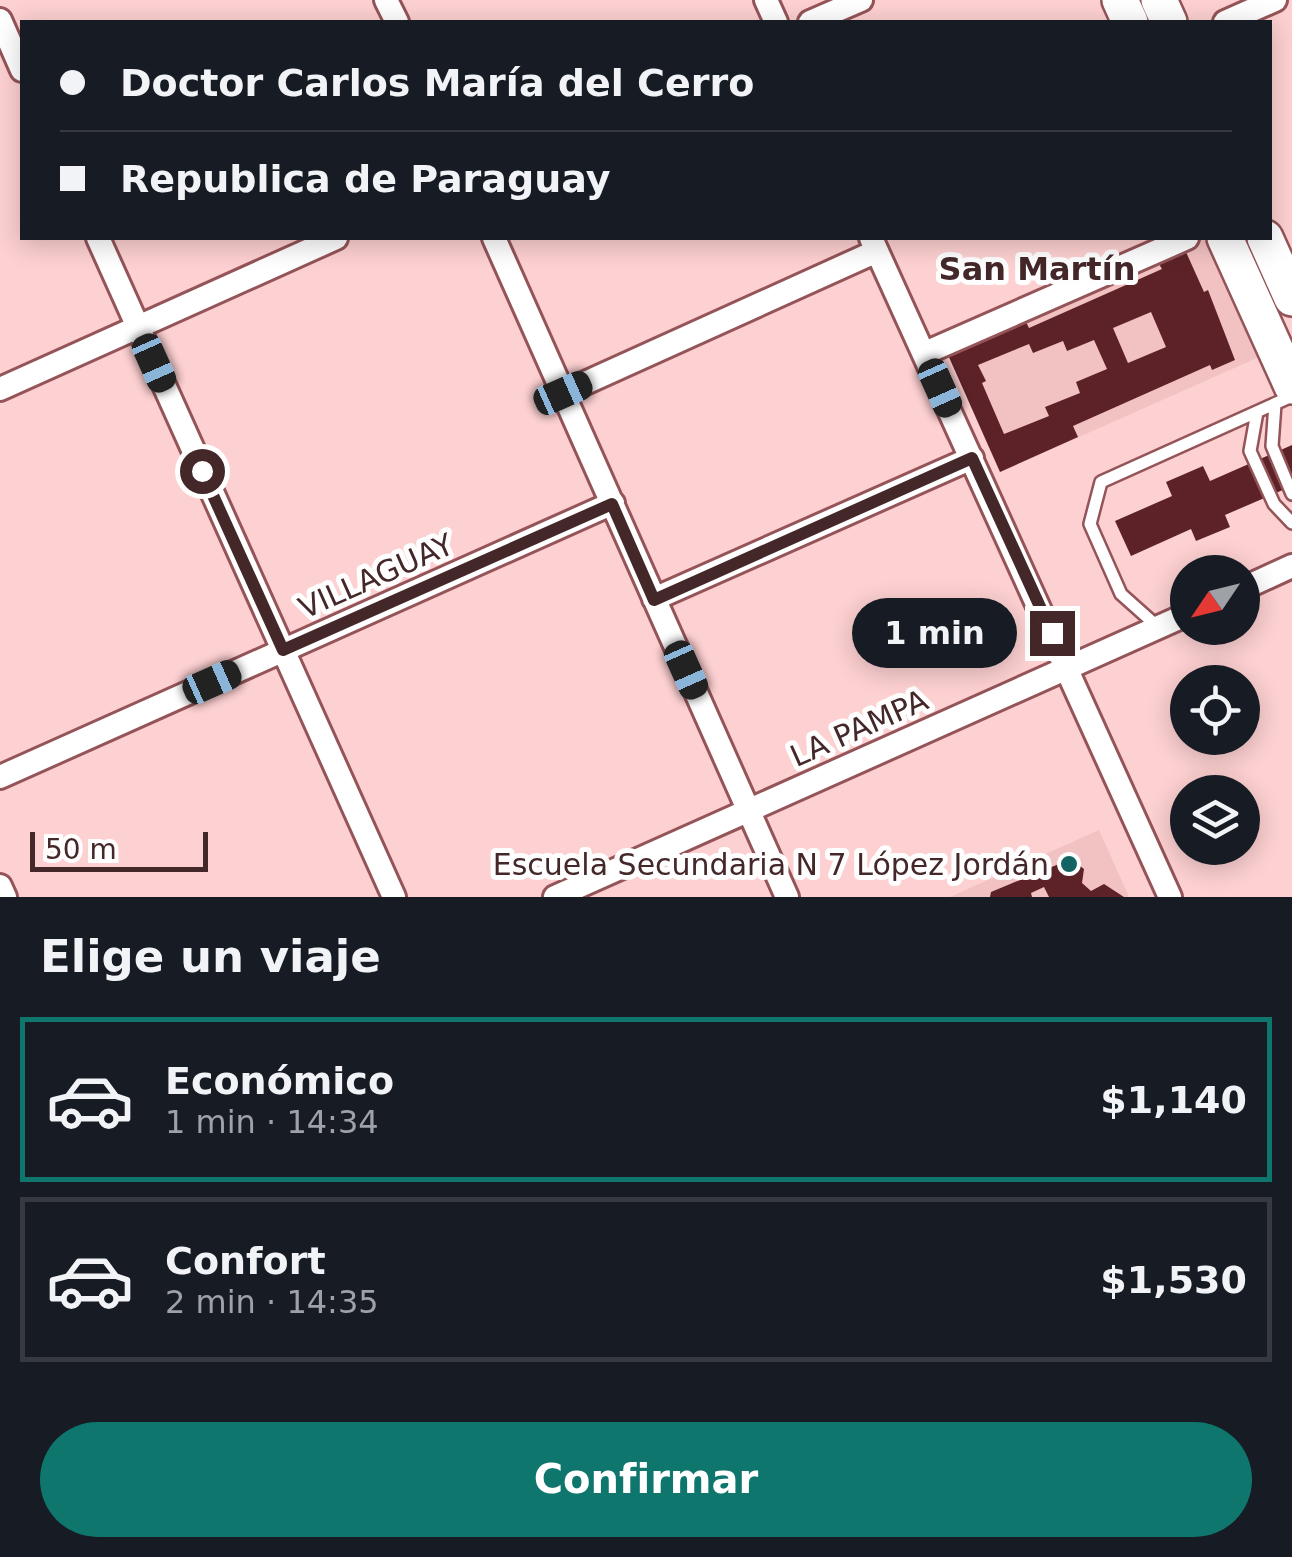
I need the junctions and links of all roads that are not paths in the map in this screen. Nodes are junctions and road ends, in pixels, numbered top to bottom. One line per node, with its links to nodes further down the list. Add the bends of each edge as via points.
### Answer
1 (860, 0): 4 (street)
2 (1276, 0): 5 (street)
3 (0, 20): 6 (street)
4 (815, 20)
5 (1231, 20)
6 (20, 65)
7 (99, 240): 15 (street)
8 (332, 240): 15 (street)
9 (495, 240): 18 (street)
10 (1182, 240): 16 (street)
11 (874, 244): 16 (street); 18 (street)
12 (1276, 244): 13 (street); 14 (main road)
13 (1232, 252): 19 (main road)
14 (1292, 298)
15 (138, 327): 17 (street); 31 (street)
16 (925, 353): 22 (street)
17 (0, 390)
18 (563, 393): 24 (street)
19 (1283, 395): 20 (lane); 21 (lane); 23 (lane, via 1272,446)
20 (1292, 396)
21 (1256, 412): 25 (lane, via 1250,451 1274,504); 30 (lane, via 1101,482 1090,524 1122,594)
22 (972, 458): 28 (street); 32 (street)
23 (1292, 494)
24 (612, 504): 28 (street); 31 (street, VILLAGUAY)
25 (1292, 523)
26 (1292, 566): 27 (street)
27 (1260, 580)
28 (654, 600): 34 (street)
29 (1170, 622): 30 (street, LA PAMPA)
30 (1158, 627): 32 (street, LA PAMPA)
31 (283, 650): 33 (street, VILLAGUAY); 37 (street)
32 (1068, 668): 34 (street, LA PAMPA); 40 (street)
33 (0, 777)
34 (750, 810): 38 (street, LA PAMPA); 39 (street)
35 (0, 886): 36 (street)
36 (5, 897)
37 (394, 897)
38 (555, 897)
39 (787, 897)
40 (1170, 897)

